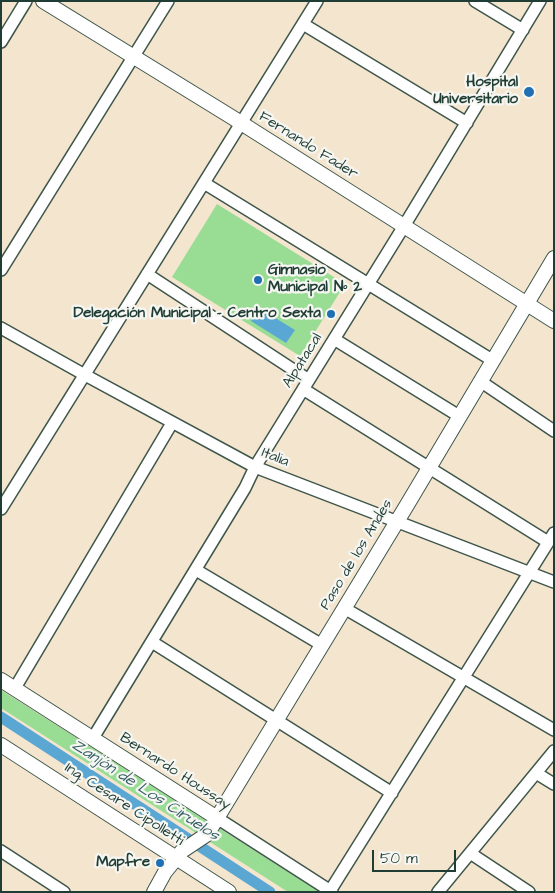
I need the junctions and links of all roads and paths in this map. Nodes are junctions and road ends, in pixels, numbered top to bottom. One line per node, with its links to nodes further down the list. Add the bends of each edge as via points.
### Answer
1 (26, 1): 9 (street)
2 (43, 1): 10 (street, Fernando Fader)
3 (168, 1): 10 (street)
4 (317, 1): 7 (street)
5 (475, 1): 8 (street)
6 (540, 1): 8 (street, Alpatacal)
7 (303, 24): 11 (street); 12 (street)
8 (523, 30): 11 (street, Alpatacal)
9 (1, 42)
10 (134, 56): 12 (street, Fernando Fader); 16 (street)
11 (467, 123): 14 (street, Alpatacal)
12 (242, 124): 13 (street); 14 (street, Fernando Fader)
13 (204, 183): 17 (street); 18 (street)
14 (404, 226): 18 (street, Alpatacal); 19 (street, Fernando Fader)
15 (554, 258): 19 (street, Paso de los Andes)
16 (1, 270)
17 (148, 274): 24 (street); 26 (street)
18 (368, 284): 22 (street, Alpatacal); 23 (street)
19 (526, 303): 20 (street, Fernando Fader); 23 (street, Paso de los Andes)
20 (554, 320)
21 (1, 328): 24 (street, Italia)
22 (334, 339): 26 (street, Alpatacal); 27 (street)
23 (492, 360): 25 (street, Paso de los Andes)
24 (85, 375): 28 (street, Italia); 32 (street)
25 (480, 381): 27 (street, Paso de los Andes); 29 (street)
26 (306, 384): 30 (street, Alpatacal); 31 (street)
27 (459, 416): 31 (street, Paso de los Andes)
28 (172, 423): 30 (street, Italia); 43 (street)
29 (554, 431)
30 (255, 467): 33 (street, Italia); 35 (street, Alpatacal)
31 (429, 468): 33 (street, Paso de los Andes); 34 (street)
32 (1, 508)
33 (397, 521): 36 (street, Italia); 38 (street, Paso de los Andes)
34 (551, 538): 36 (street)
35 (196, 570): 39 (street, Alpatacal); 40 (street)
36 (530, 573): 37 (street, Italia); 41 (street)
37 (554, 582)
38 (344, 608): 40 (street, Paso de los Andes); 41 (street)
39 (152, 642): 44 (street); 46 (street, Alpatacal)
40 (322, 645): 44 (street, Paso de los Andes)
41 (465, 678): 45 (street); 51 (street)
42 (1, 680): 43 (street, Bernardo Houssay)
43 (15, 688): 46 (street, Bernardo Houssay)
44 (276, 720): 51 (street); 52 (street, Paso de los Andes)
45 (554, 730)
46 (93, 738): 52 (street, Bernardo Houssay)
47 (1, 745): 55 (street, Ing. Cesare Cipolletti)
48 (554, 751): 49 (street)
49 (536, 773): 50 (street); 54 (street)
50 (554, 784)
51 (392, 793): 56 (street)
52 (217, 818): 55 (street, Paso de los Andes, via 206,835); 56 (street, Bernardo Houssay)
53 (1, 851): 57 (street)
54 (470, 853): 60 (street); 61 (street)
55 (179, 855): 58 (street); 59 (street, Ing. Cesare Cipolletti)
56 (331, 891)
57 (64, 892)
58 (154, 892)
59 (229, 892)
60 (438, 892)
61 (529, 892)

